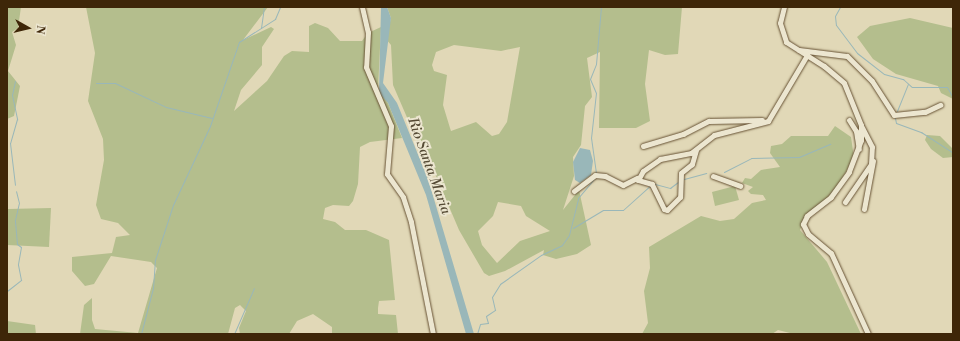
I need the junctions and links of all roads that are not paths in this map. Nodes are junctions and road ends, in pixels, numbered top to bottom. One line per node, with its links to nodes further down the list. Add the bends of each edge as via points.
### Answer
1 (362, 7): 19 (street, via 368,32 366,67 391,126 387,174 403,197 412,222)
2 (784, 7): 3 (street, via 781,31 786,42)
3 (798, 50): 4 (street); 6 (street, via 848,56 872,81 894,115 925,112)
4 (807, 55): 5 (street); 8 (street, via 844,83)
5 (777, 104): 9 (street, via 762,121 709,121 683,134); 11 (street, via 764,123 718,133)
6 (940, 105)
7 (849, 120): 10 (street, via 856,131)
8 (861, 125): 10 (street); 12 (street, via 872,147)
9 (643, 146)
10 (859, 148): 20 (street, via 835,191 807,216 803,224 808,234 831,253)
11 (696, 150): 14 (street, via 660,158); 14 (street, via 692,164 681,173 681,194 667,210 652,184)
12 (872, 156): 17 (street, via 868,170); 18 (street)
13 (713, 176): 15 (street)
14 (637, 178): 16 (street, via 623,185 605,176 595,175)
15 (740, 186)
16 (574, 191)
17 (845, 202)
18 (864, 210)
19 (433, 334)
20 (868, 334)

